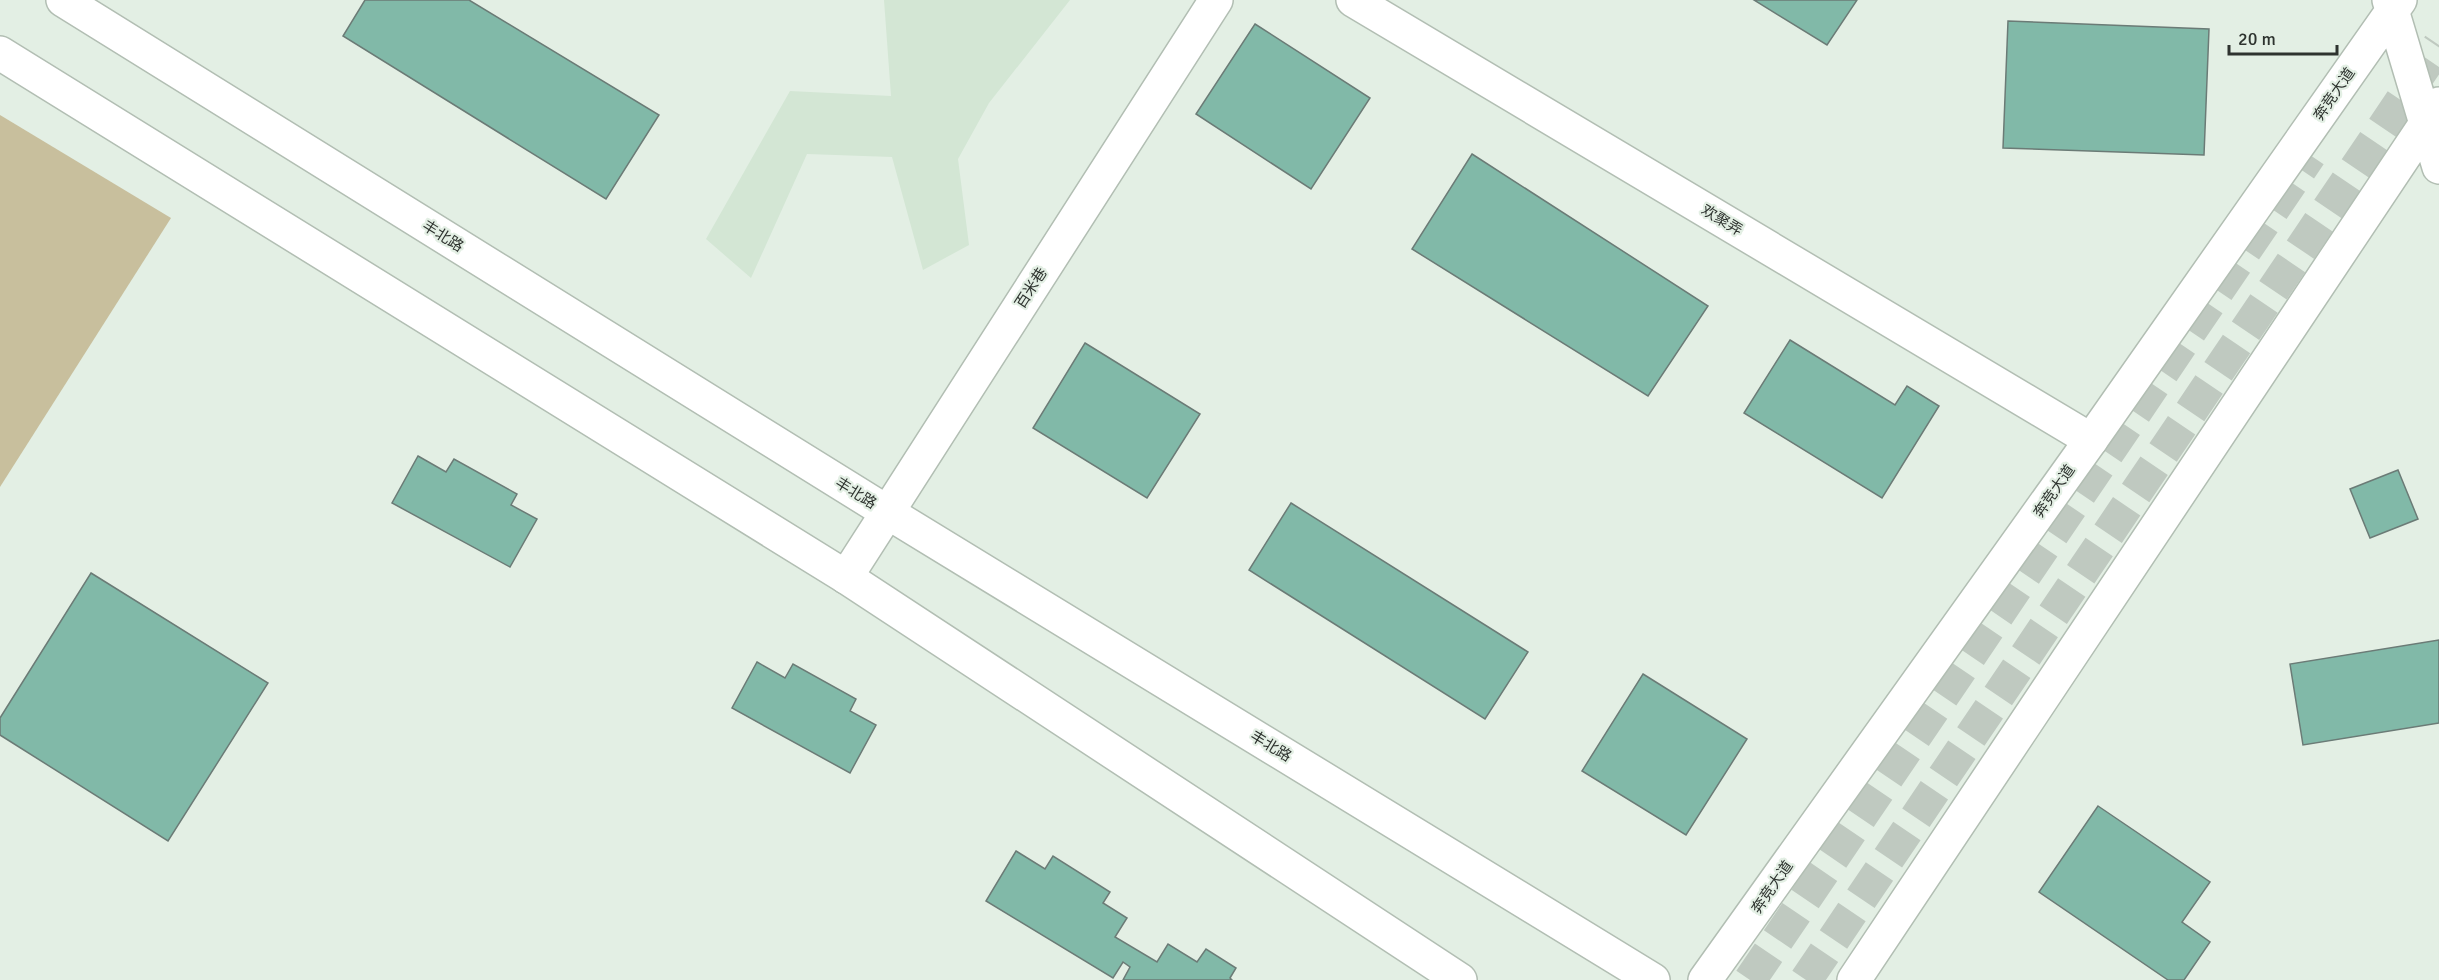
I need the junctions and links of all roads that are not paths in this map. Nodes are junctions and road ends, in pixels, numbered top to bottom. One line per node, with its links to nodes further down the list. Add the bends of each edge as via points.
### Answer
1 (63, 0): 9 (main road, 丰北路)
2 (1216, 0): 9 (main road, 百米巷)
3 (1353, 0): 8 (main road, 欢聚弄)
4 (2393, 4): 6 (main road); 8 (main road, 奔竞大道)
5 (0, 53): 10 (main road)
6 (2432, 113): 7 (main road); 14 (main road)
7 (2439, 167)
8 (2091, 440): 13 (main road, 奔竞大道)
9 (887, 512): 10 (main road, 百米巷); 12 (main road, 丰北路)
10 (846, 577): 11 (main road)
11 (1460, 980)
12 (1653, 980)
13 (1705, 980)
14 (1854, 980)

